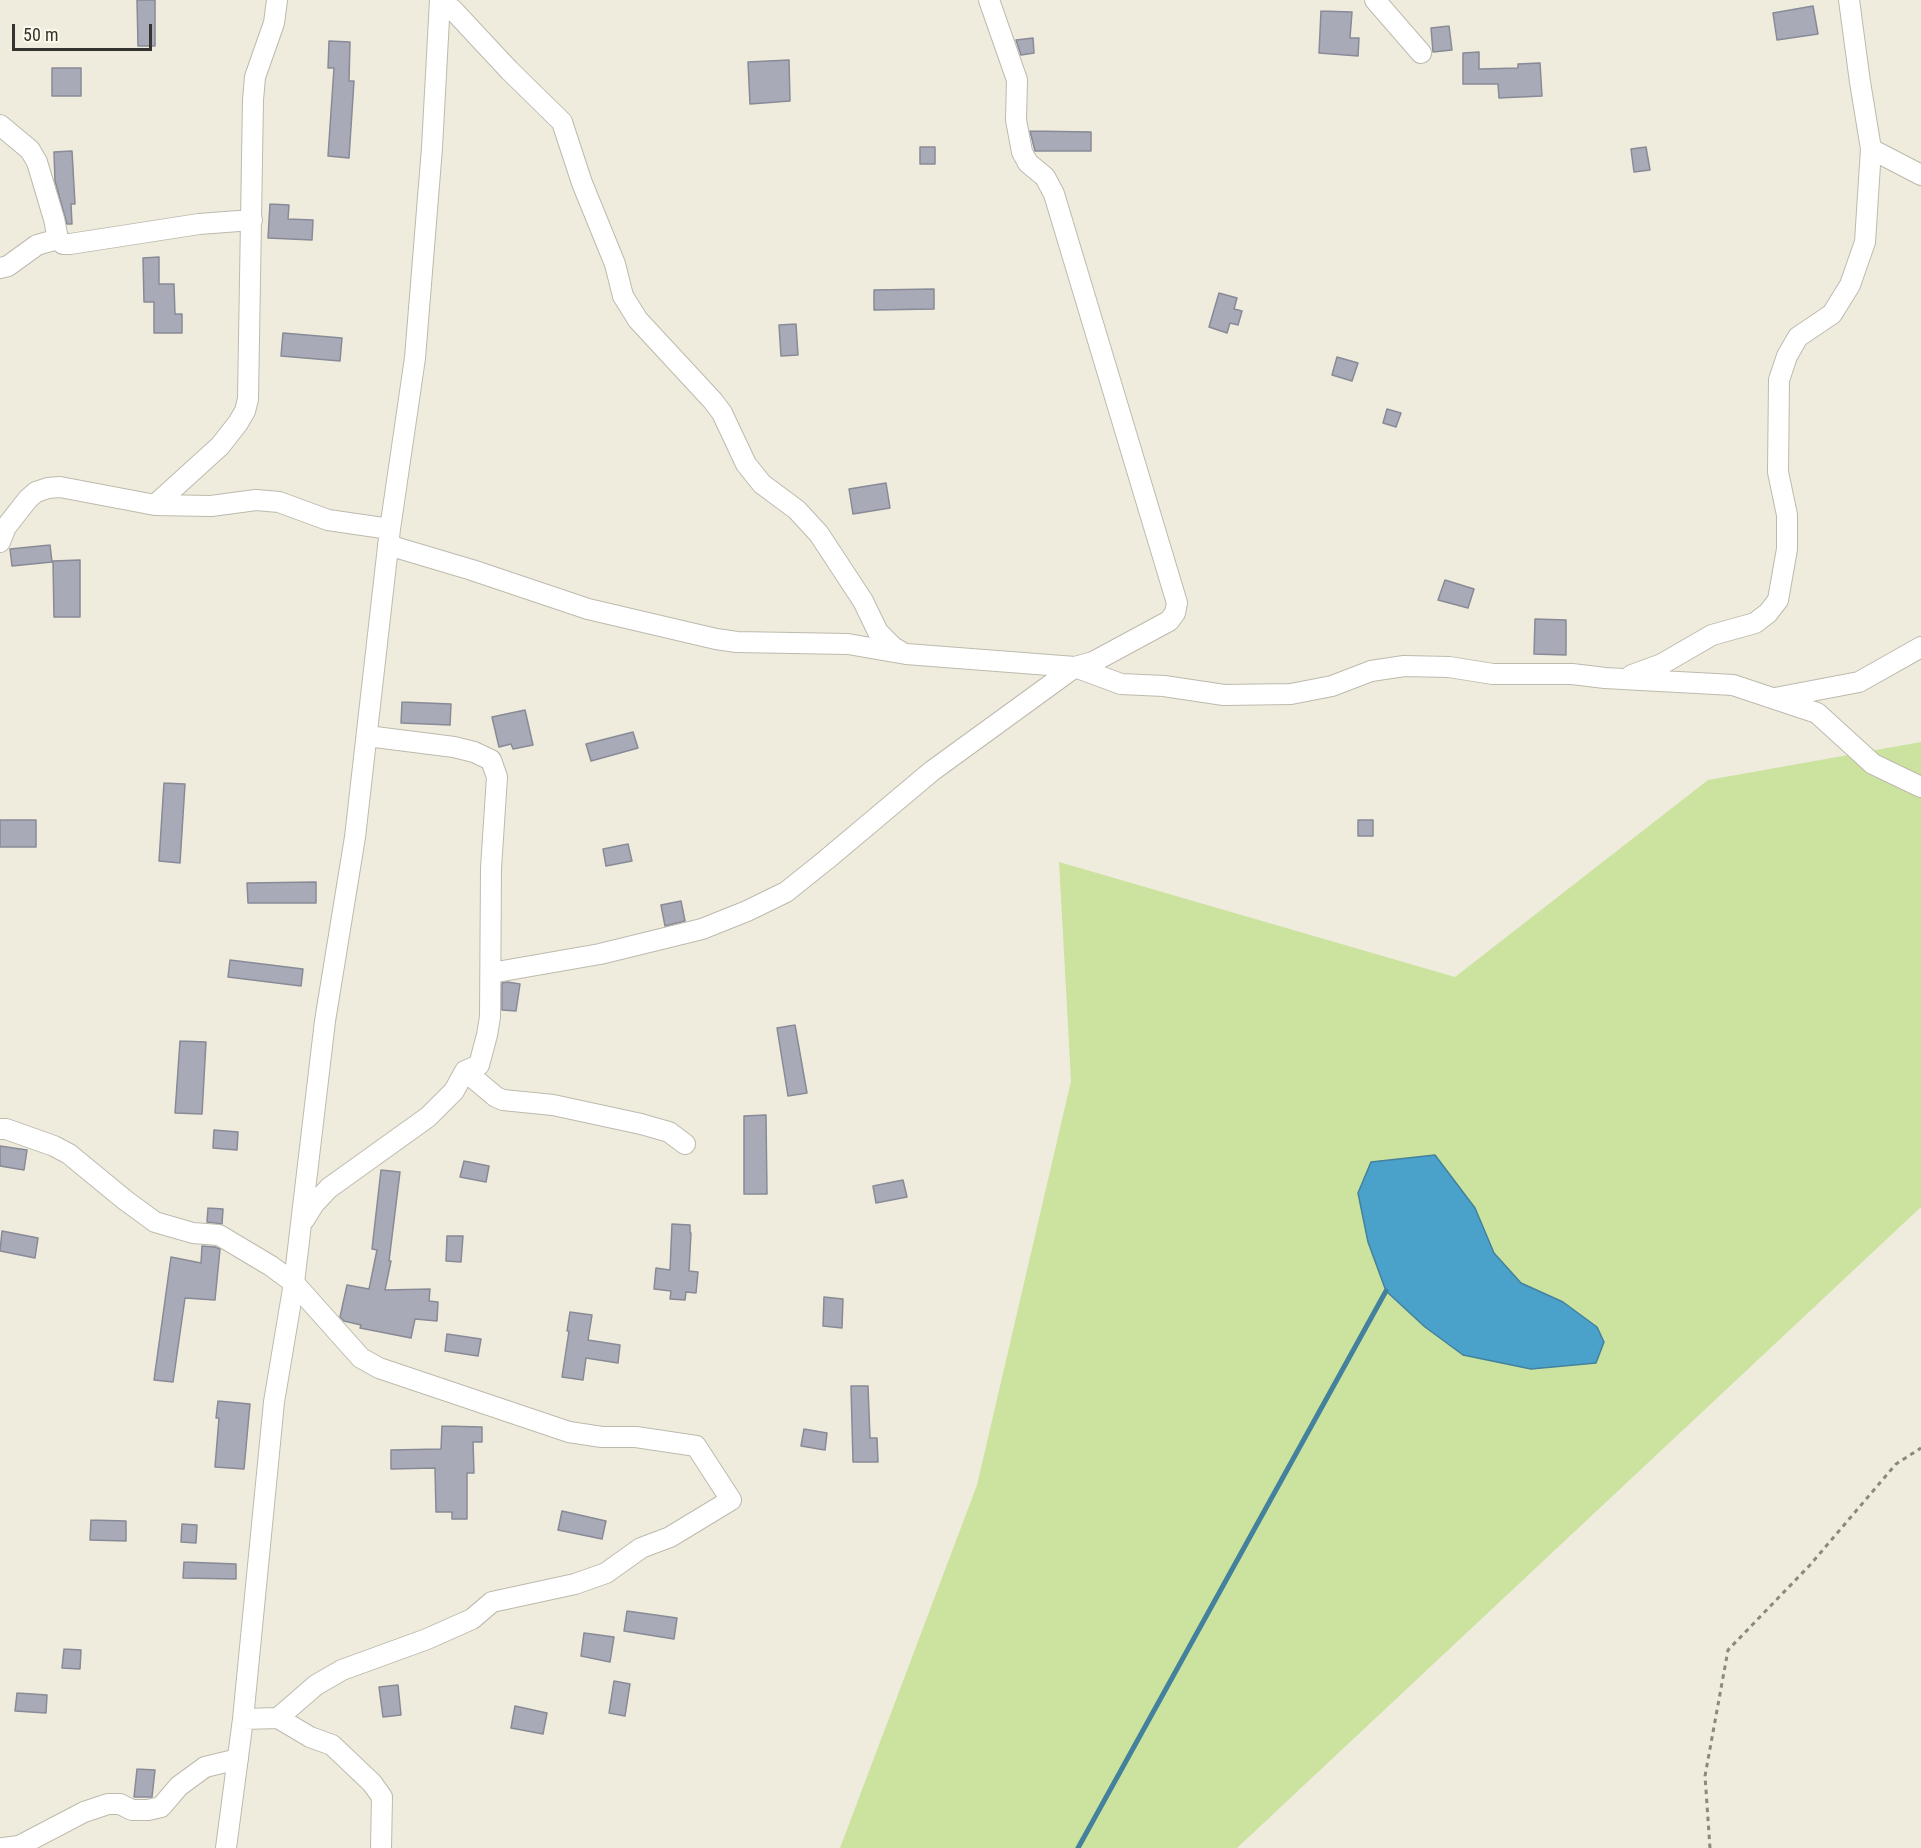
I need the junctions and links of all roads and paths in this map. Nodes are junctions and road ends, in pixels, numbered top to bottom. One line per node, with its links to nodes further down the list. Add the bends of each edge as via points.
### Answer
1 (276, 0): 10 (street, via 274,23 255,77)
2 (440, 0): 14 (street, via 415,358); 17 (street, via 562,122 615,264 623,296 638,320 713,401 746,465 762,484 797,510 819,534 863,601 878,632)
3 (989, 0): 18 (street, via 1017,80 1016,120 1022,152 1028,163 1045,177 1054,194 1177,603 1169,621 1093,662)
4 (1375, 0): 6 (street)
5 (1850, 0): 8 (street)
6 (1421, 53)
7 (0, 125): 11 (street, via 30,150)
8 (1871, 149): 9 (street); 19 (street, via 1865,242 1850,285 1832,314 1798,337 1779,380 1778,472 1787,515 1787,549 1778,600 1755,623 1712,635 1662,664)
9 (1921, 175)
10 (252, 220): 11 (street, via 70,244); 13 (street, via 245,411 220,446)
11 (58, 239): 12 (street, via 37,245)
12 (0, 268)
13 (155, 505): 14 (street, via 279,502); 15 (street, via 48,488 28,499 6,527)
14 (389, 537): 17 (street, via 588,609 716,639 761,644 848,644); 21 (street)
15 (0, 542)
16 (1921, 647): 20 (street, via 1859,682)
17 (906, 654): 18 (street)
18 (1075, 667): 19 (street, via 1121,684 1224,695 1291,694 1332,686 1371,671 1404,666 1449,667 1493,674); 23 (street, via 932,771 786,892 702,929 600,954)
19 (1623, 678): 20 (street, via 1733,685)
20 (1773, 698): 22 (street, via 1817,713 1873,764)
21 (367, 735): 23 (street, via 454,747 490,760 497,777 491,868); 27 (street)
22 (1921, 787)
23 (491, 973): 24 (street, via 488,1035 479,1065)
24 (465, 1071): 26 (street, via 503,1101 553,1105 641,1124 669,1132); 27 (street, via 454,1091 428,1117 328,1188)
25 (0, 1129): 28 (street, via 69,1154 155,1222 194,1233 219,1235)
26 (685, 1144)
27 (301, 1225): 28 (street)
28 (294, 1283): 30 (street, via 361,1358 379,1368 569,1432 696,1446 731,1500 670,1538 641,1548 606,1573 575,1584 492,1602 472,1619 342,1670 316,1685); 31 (street, via 274,1402)
29 (1921, 1448): 36 (path, via 1896,1464 1810,1565 1728,1650 1706,1776)
30 (278, 1718): 31 (street); 35 (street, via 333,1745 372,1783 382,1797)
31 (243, 1719): 32 (street)
32 (238, 1759): 33 (street, via 205,1767 179,1786 161,1807 132,1810 108,1804 84,1812 20,1846); 34 (street)
33 (3, 1848)
34 (226, 1848)
35 (381, 1848)
36 (1710, 1848)

